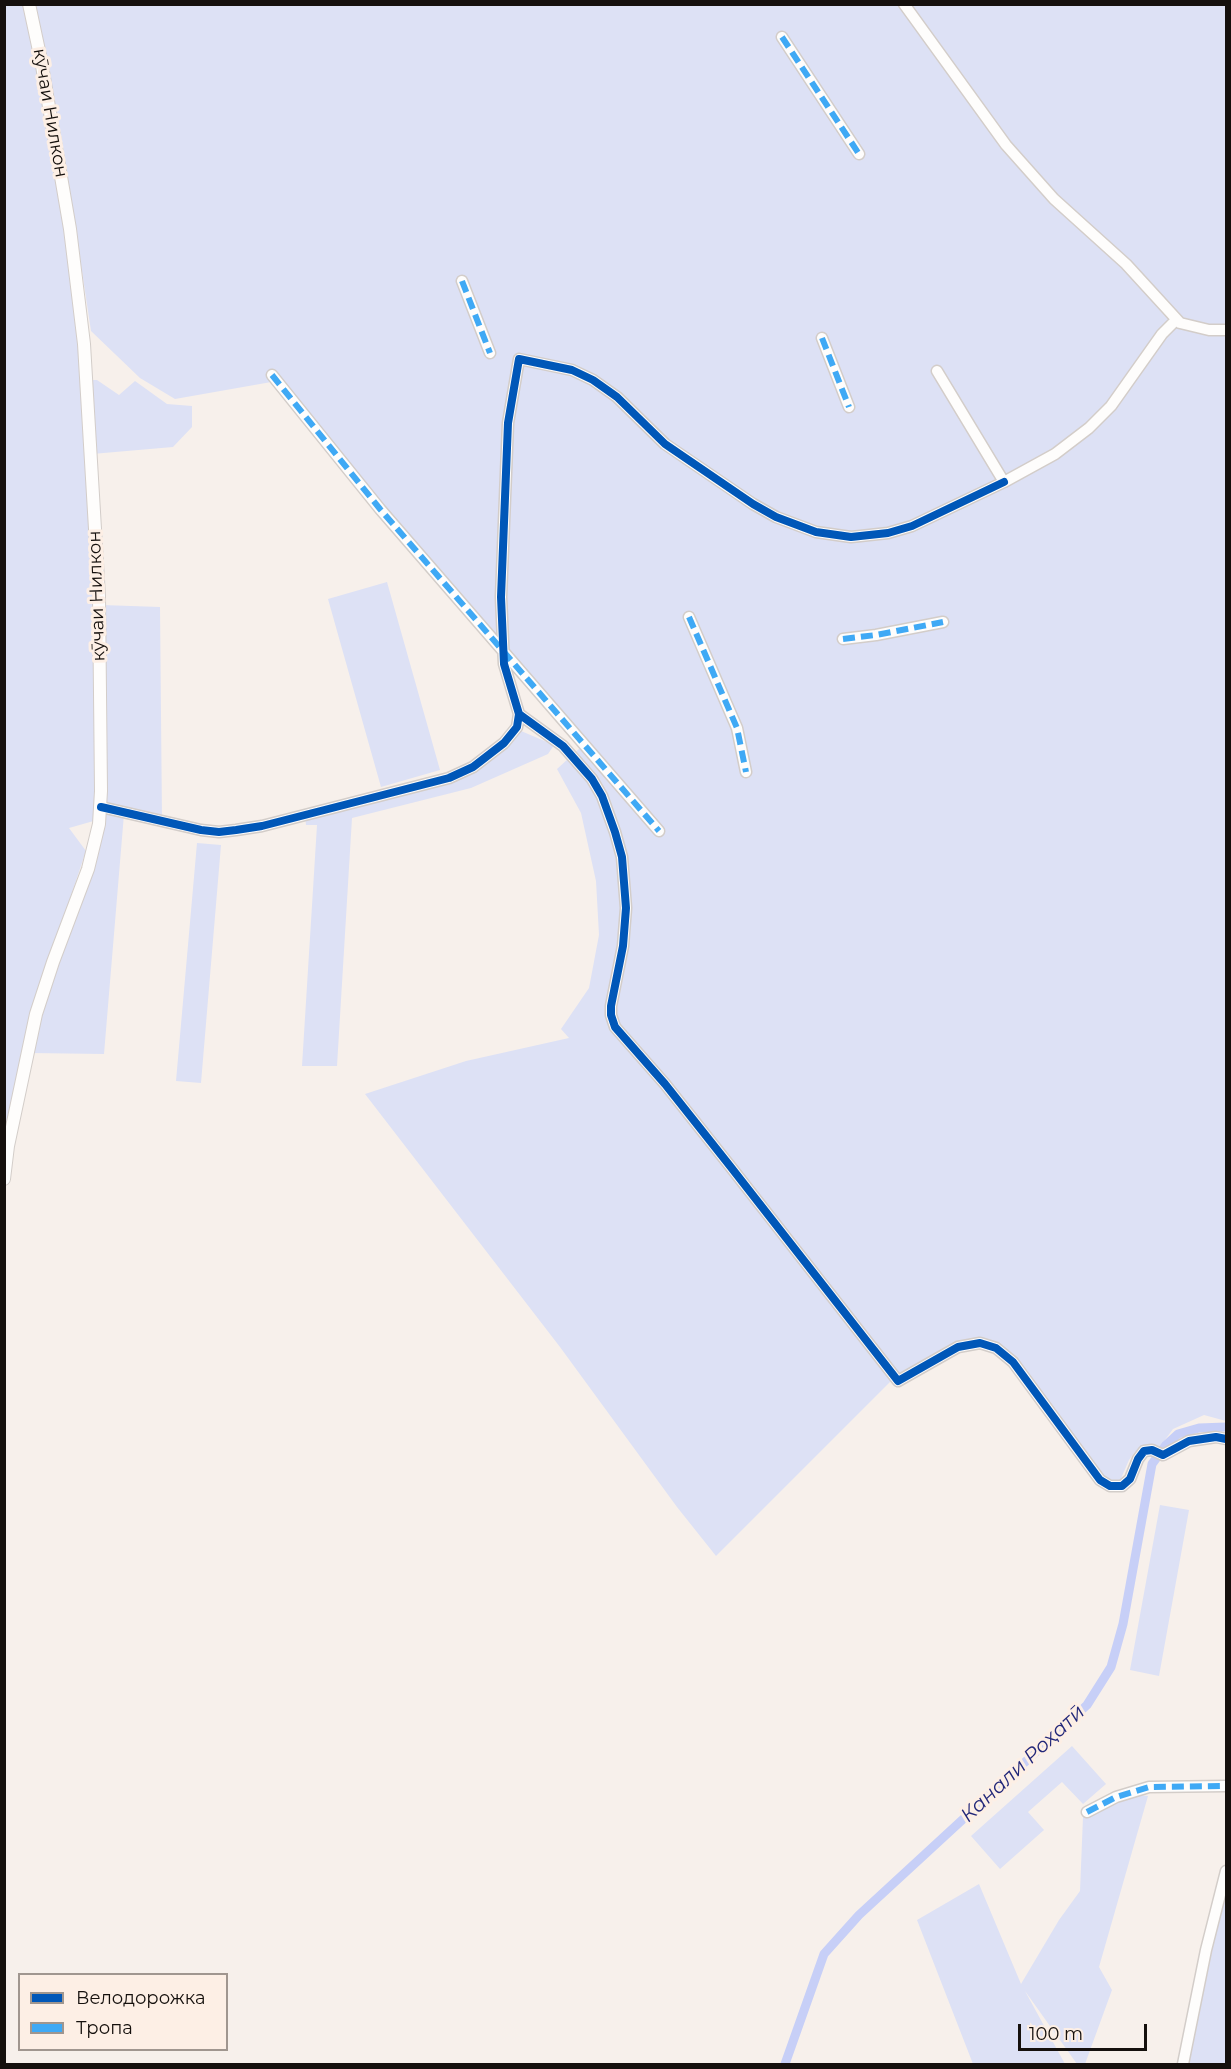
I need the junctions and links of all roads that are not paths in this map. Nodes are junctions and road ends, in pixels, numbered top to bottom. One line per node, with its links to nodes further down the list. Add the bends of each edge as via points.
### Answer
1 (29, 4): 20 (street, кӯчаи Нилкон, via 70,229 84,344 99,603)
2 (904, 4): 6 (street, via 1006,145 1054,199 1145,283)
3 (782, 37): 4 (street)
4 (859, 154)
5 (462, 281): 9 (street)
6 (1176, 320): 7 (street, via 1187,326); 13 (street, via 1111,406 1089,428 1055,454)
7 (1227, 330)
8 (822, 338): 12 (street)
9 (490, 353)
10 (937, 371): 13 (street)
11 (272, 375): 17 (street, via 380,509)
12 (849, 407)
13 (1004, 482): 17 (street, via 912,526 888,533 851,537 816,532 753,504 665,444 617,397 593,380 572,370 519,359 508,423)
14 (689, 617): 19 (street, via 735,722)
15 (943, 622): 16 (street)
16 (843, 639)
17 (502, 650): 18 (street); 21 (street)
18 (519, 714): 20 (street, via 517,727 504,743 461,774 262,826 207,831); 23 (street, via 563,746 592,779 617,840 626,908 611,1006 615,1027 665,1084 898,1381 958,1347 989,1345 1000,1350 1105,1484 1114,1487 1133,1474 1144,1451 1163,1455 1189,1441)
19 (747, 772)
20 (101, 807): 22 (street, кӯчаи Нилкон, via 88,869 36,1014)
21 (659, 831)
22 (4, 1179)
23 (1227, 1438)
24 (1227, 1786): 25 (street, via 1149,1787 1116,1797)
25 (1087, 1812)
26 (1227, 1871): 27 (street)
27 (1183, 2064)

